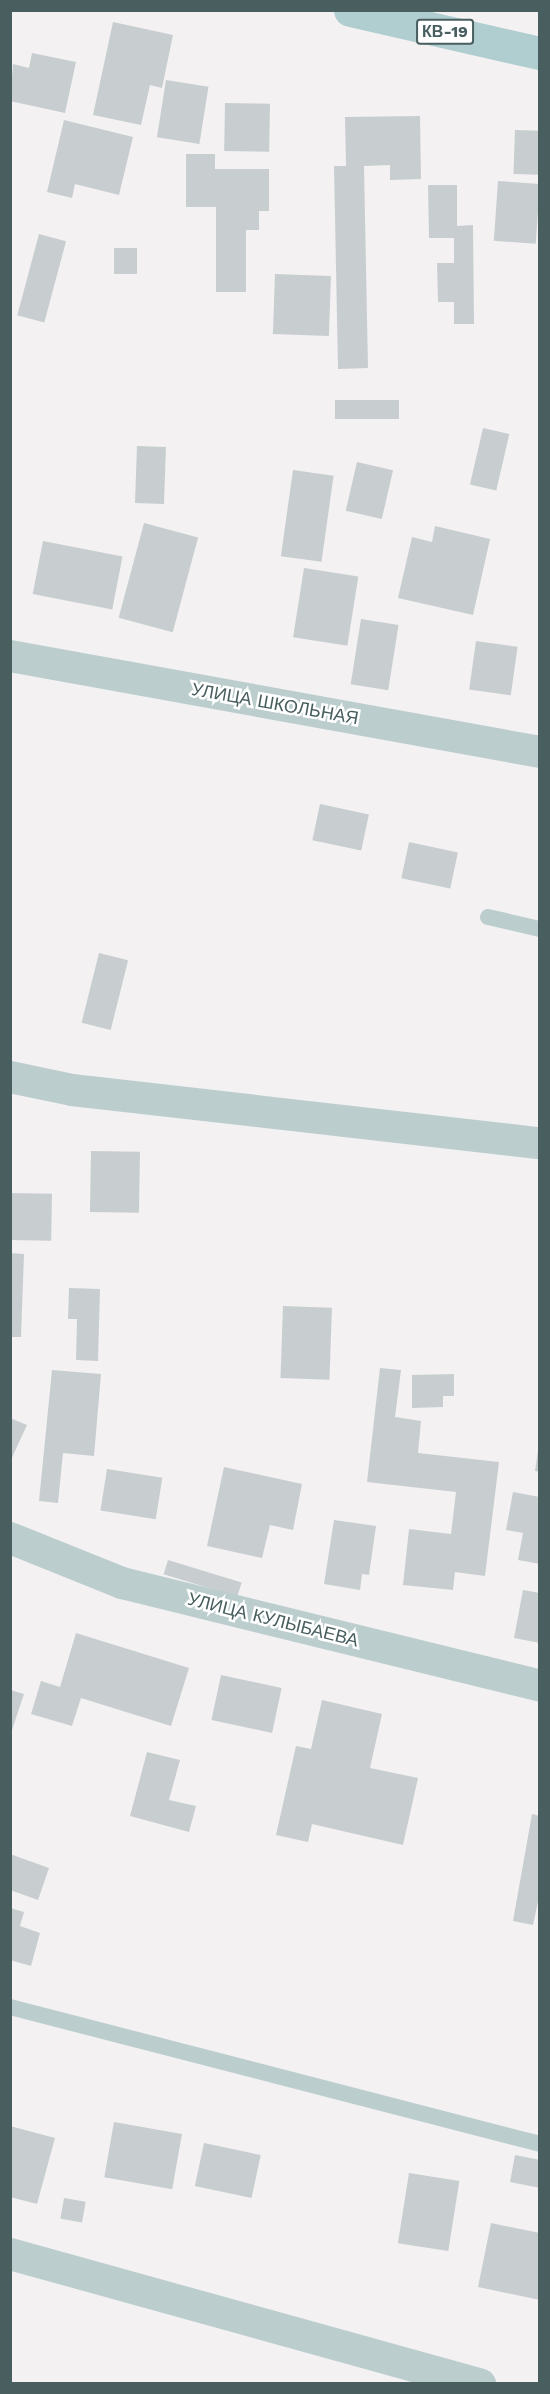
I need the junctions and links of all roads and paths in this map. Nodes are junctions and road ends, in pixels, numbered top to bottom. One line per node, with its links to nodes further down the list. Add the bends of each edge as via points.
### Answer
1 (350, 10): 2 (main road, КВ-19)
2 (540, 53)
3 (10, 656): 4 (street, УЛИЦА ШКОЛЬНАЯ)
4 (540, 752)
5 (488, 917): 6 (lane)
6 (540, 928)
7 (10, 1077): 8 (street, via 72,1090)
8 (540, 1143)
9 (10, 1538): 10 (street, УЛИЦА КУЛЫБАЕВА, via 122,1583)
10 (540, 1686)
11 (10, 2007): 12 (lane)
12 (540, 2144)
13 (10, 2254): 14 (street)
14 (480, 2384)

